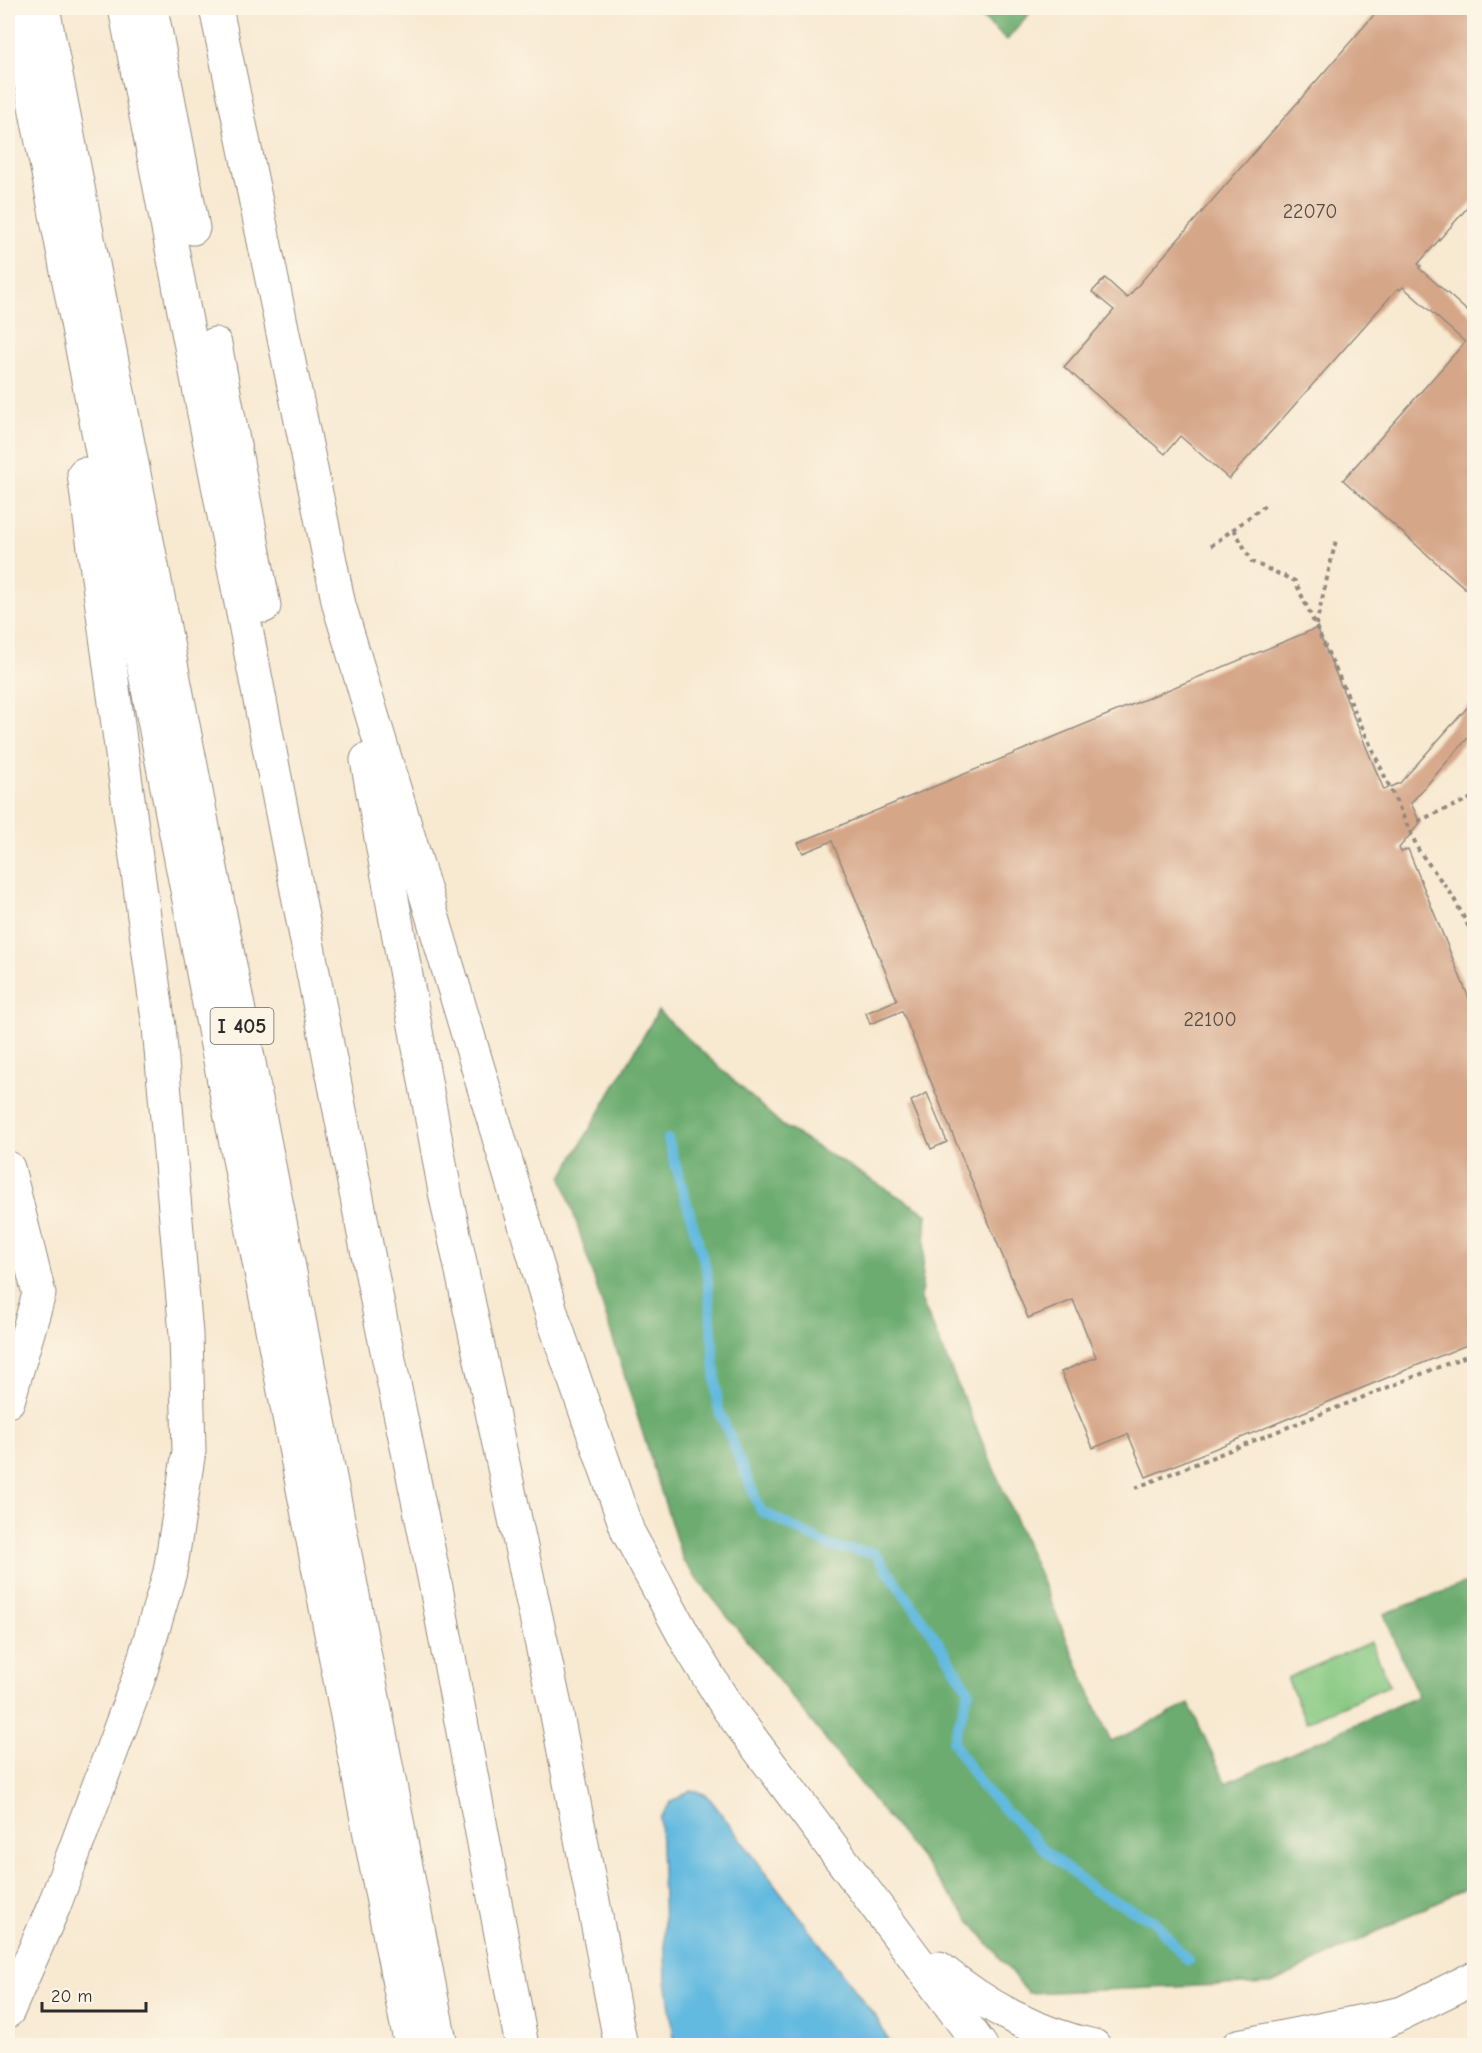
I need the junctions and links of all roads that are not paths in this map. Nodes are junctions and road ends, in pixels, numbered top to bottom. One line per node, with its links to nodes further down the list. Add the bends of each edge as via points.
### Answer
1 (16, 8): 6 (main road, I 405)
2 (43, 8): 15 (main road, I 405)
3 (125, 8): 16 (main road, via 434,1577)
4 (151, 8): 17 (main road)
5 (216, 8): 7 (main road)
6 (32, 89): 12 (main road, via 159,1027 186,1334 189,1450 170,1572 138,1680 54,1906); 14 (main road, I 405)
7 (339, 605): 10 (main road, via 554,1318 628,1532 689,1645 728,1707); 18 (main road, via 446,1197 557,1715)
8 (8, 1168): 9 (main road, via 39,1294)
9 (8, 1401)
10 (886, 1916): 19 (main road); 20 (main road, via 933,1964 974,1996 1018,2022)
11 (1474, 1978): 13 (main road)
12 (8, 2011)
13 (1400, 2014): 21 (main road); 22 (main road); 23 (main road)
14 (411, 2046)
15 (441, 2046)
16 (522, 2046)
17 (538, 2046)
18 (621, 2046)
19 (981, 2046)
20 (1094, 2046)
21 (1238, 2046)
22 (1335, 2046)
23 (1369, 2046)

